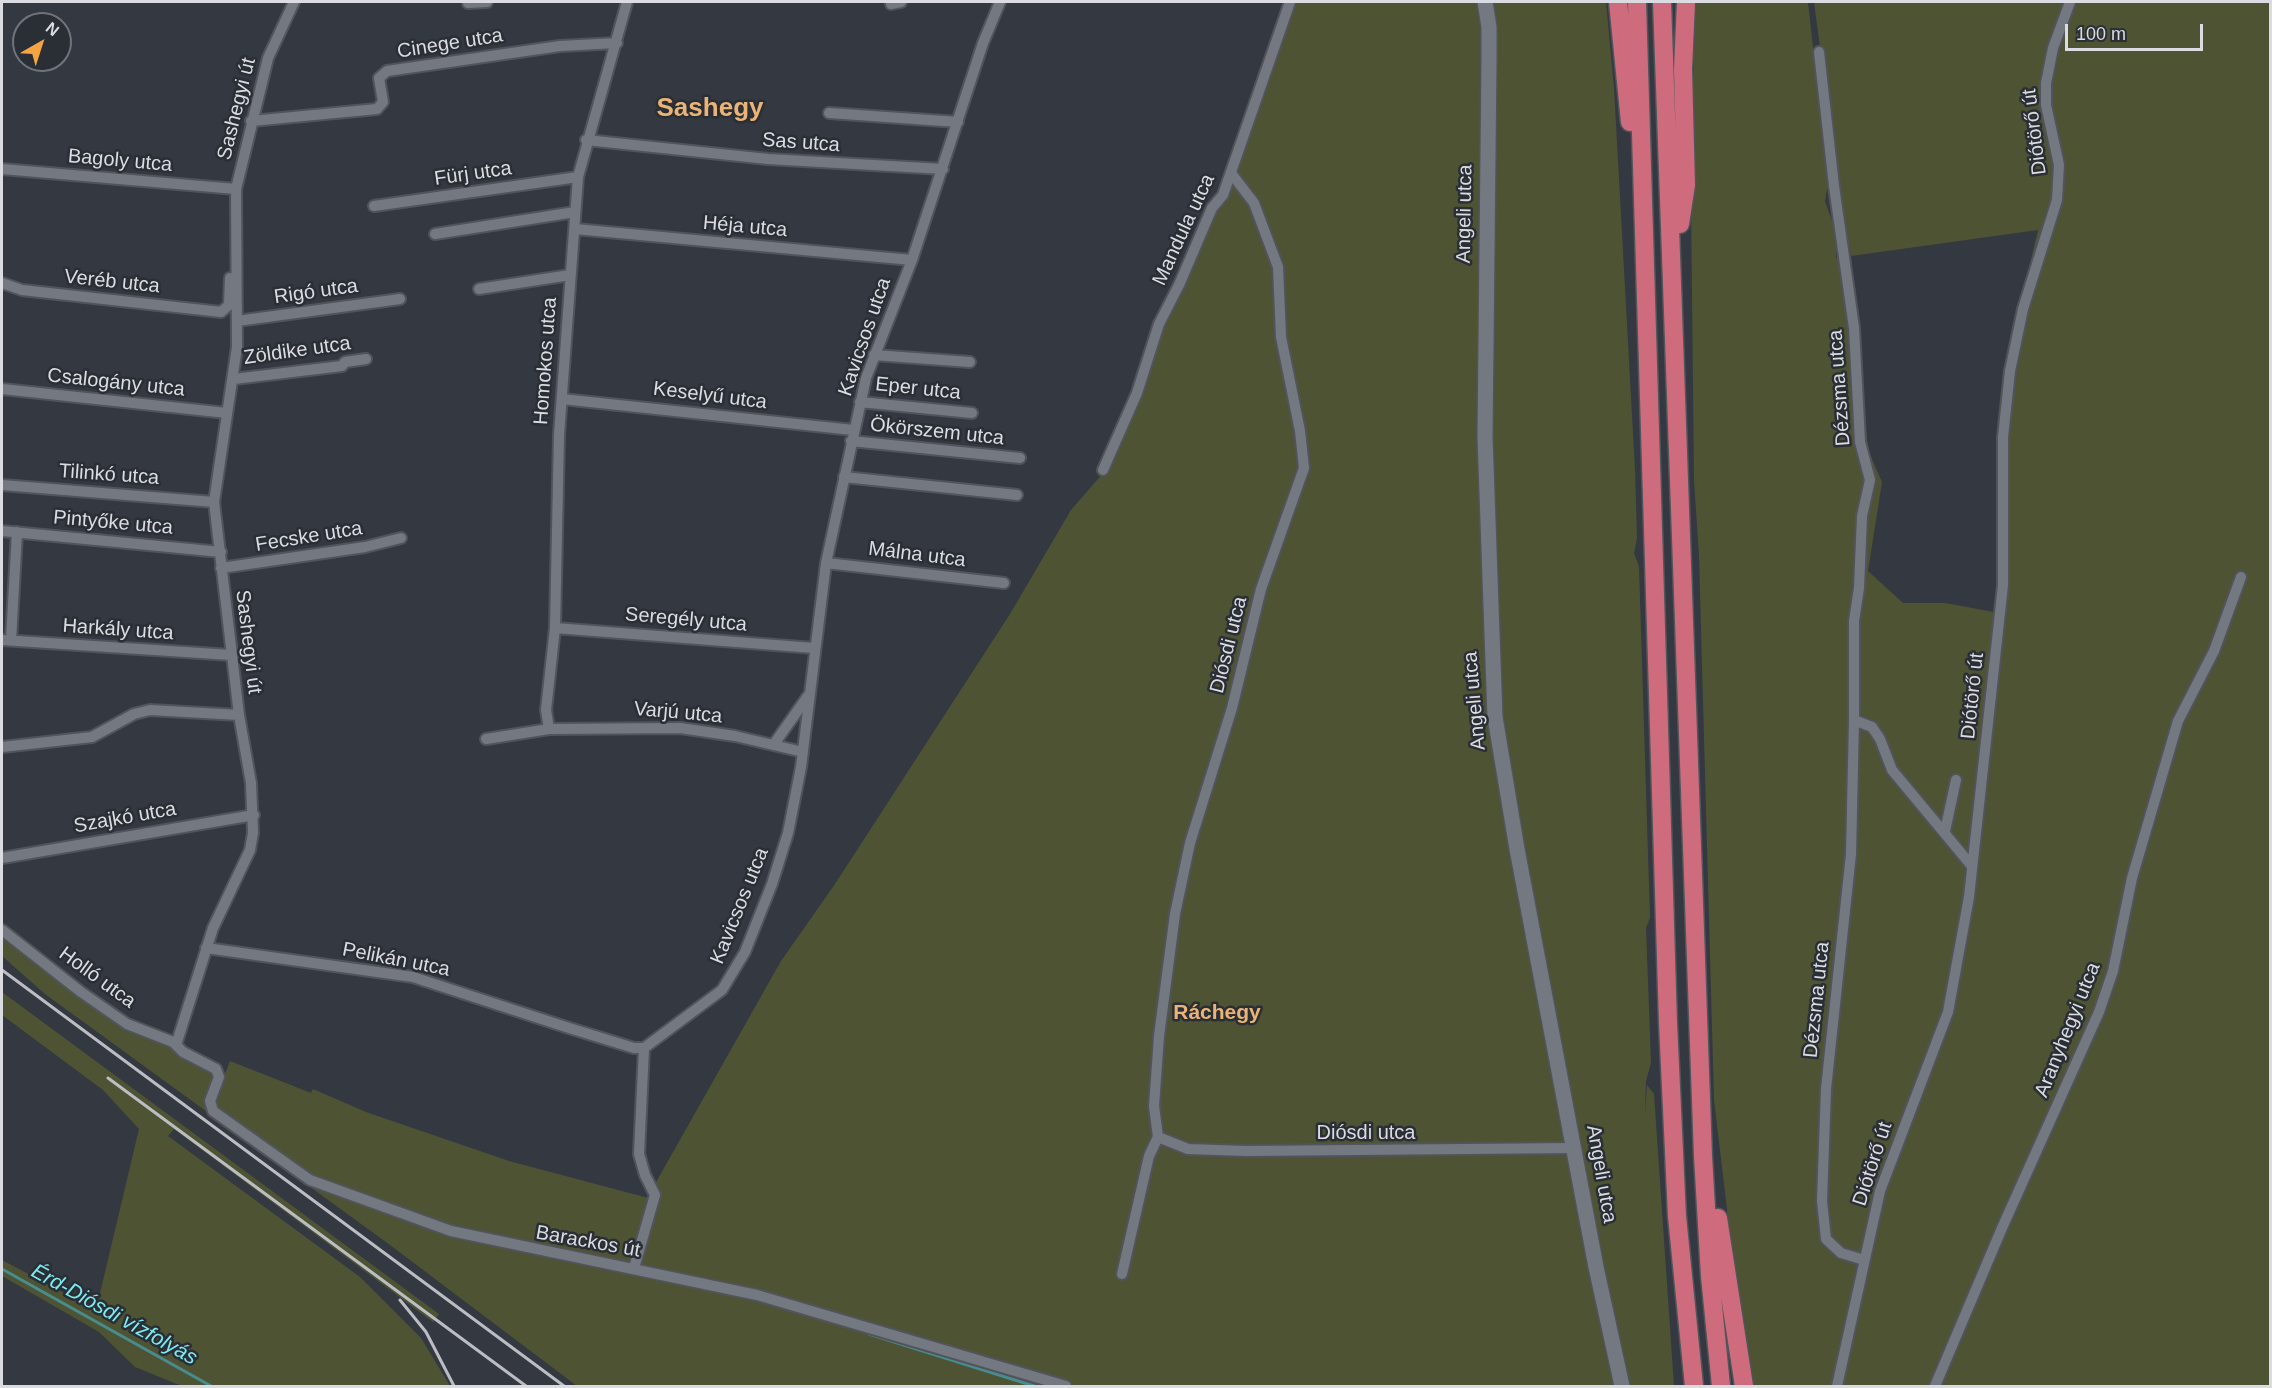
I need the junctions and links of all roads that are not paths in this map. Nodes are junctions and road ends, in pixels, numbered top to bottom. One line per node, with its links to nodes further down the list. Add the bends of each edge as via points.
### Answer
1 (294, 2): 16 (street, Sashegyi út, via 268,57)
2 (488, 2): 12 (street)
3 (627, 2): 13 (street, Homokos utca)
4 (1000, 2): 17 (street, Kavicsos utca)
5 (1290, 2): 21 (street, Mandula utca)
6 (1485, 2): 86 (street, Angeli utca, via 1489,60 1485,437 1495,717)
7 (1618, 2): 23 (highway, via 1632,149)
8 (1637, 2): 23 (highway)
9 (1662, 2): 31 (highway)
10 (1686, 2): 31 (highway, via 1686,185)
11 (2070, 2): 80 (street, Diótörő út, via 2053,48 2046,83 2046,105 2059,165 2057,200 2010,371 2003,437 2003,585)
12 (468, 3)
13 (617, 42): 16 (street, Cinege utca, via 560,46 387,72 379,78 383,102 377,109); 18 (street, Homokos utca)
14 (1819, 52): 68 (street, Dézsma utca, via 1854,328 1860,441 1870,480 1862,516 1854,621)
15 (829, 113): 17 (street)
16 (251, 121): 24 (street, Sashegyi út)
17 (958, 122): 20 (street, Kavicsos utca)
18 (586, 140): 20 (street, Sas utca, via 768,159); 22 (street, Homokos utca)
19 (2, 169): 24 (street, Bagoly utca)
20 (943, 169): 30 (street, Kavicsos utca)
21 (1231, 174): 49 (street, Mandula utca, via 1163,314 1137,393); 85 (street, Diósdi utca, via 1254,203 1278,267 1281,337 1304,468 1262,589 1232,708 1190,843 1175,914 1159,1036 1154,1106)
22 (578, 177): 25 (street, Fürj utca); 26 (street, Homokos utca)
23 (1643, 178): 93 (highway, via 1668,1023 1677,1216)
24 (236, 189): 28 (street, Sashegyi út)
25 (374, 206)
26 (575, 212): 27 (street, Homokos utca); 29 (street)
27 (575, 229): 30 (street, Héja utca); 32 (street, Homokos utca)
28 (234, 231): 36 (street, Sashegyi út, via 230,241 229,305); 37 (street, Sashegyi út)
29 (435, 234)
30 (912, 260): 38 (street, Kavicsos utca)
31 (1673, 265): 87 (highway)
32 (570, 275): 34 (street); 43 (street, Homokos utca)
33 (2, 283): 36 (street, Veréb utca, via 22,290)
34 (479, 289)
35 (400, 299): 37 (street, Rigó utca)
36 (220, 312)
37 (237, 321): 41 (street, Sashegyi út)
38 (874, 355): 40 (street); 44 (street, Kavicsos utca)
39 (366, 359): 41 (street, Zöldike utca, via 342,366)
40 (970, 362)
41 (234, 379): 45 (street, Sashegyi út)
42 (2, 389): 45 (street, Csalogány utca)
43 (562, 399): 47 (street, Keselyű utca); 62 (street, Homokos utca)
44 (860, 402): 46 (street, Eper utca); 47 (street, Kavicsos utca)
45 (227, 413): 53 (street, Sashegyi út)
46 (972, 413)
47 (852, 436): 48 (street, Ökörszem utca); 50 (street, Kavicsos utca)
48 (1020, 458)
49 (1103, 470)
50 (844, 477): 52 (street); 58 (street, Kavicsos utca)
51 (2, 485): 53 (street, Tilinkó utca)
52 (1017, 495)
53 (214, 502): 57 (street, Sashegyi út)
54 (2, 531): 55 (street, Pintyőke utca)
55 (17, 532): 57 (street, Pintyőke utca); 63 (street)
56 (401, 538): 59 (street, Fecske utca)
57 (221, 552): 59 (street, Sashegyi út)
58 (826, 563): 61 (street, Málna utca); 64 (street, Kavicsos utca)
59 (221, 568): 65 (street, Sashegyi út)
60 (2241, 577): 97 (street, Aranyhegyi utca, via 2214,651 2178,721 2132,878 2099,1012)
61 (1004, 583)
62 (555, 628): 64 (street, Seregély utca); 71 (street, Homokos utca, via 547,699)
63 (6, 640): 65 (street, Harkály utca)
64 (814, 648): 66 (street, Kavicsos utca)
65 (231, 656): 67 (street, Sashegyi út, via 242,702)
66 (808, 696): 69 (street, Kavicsos utca); 70 (street, Kavicsos utca)
67 (239, 715): 74 (street, via 150,710 134,714 92,737); 77 (street, Sashegyi út)
68 (1854, 720): 78 (street, via 1872,727 1892,770); 88 (street, Dézsma utca, via 1851,854 1826,1089 1822,1201 1826,1239 1841,1253)
69 (790, 722): 70 (street); 73 (street, Kavicsos utca)
70 (805, 726): 75 (street, Kavicsos utca)
71 (549, 729): 72 (street, Varjú utca); 73 (street, Varjú utca, via 680,728)
72 (486, 739)
73 (774, 744): 75 (street, Varjú utca)
74 (2, 747)
75 (803, 752): 84 (street, Kavicsos utca, via 788,833 772,884 732,976 722,990)
76 (1956, 780): 78 (street)
77 (254, 815): 79 (street, Szajkó utca); 82 (street, Sashegyi út, via 250,850)
78 (1945, 831): 80 (street)
79 (2, 858)
80 (1971, 865): 88 (street, Diótörő út, via 1948,1012 1890,1160)
81 (2, 930): 83 (street, Holló utca, via 127,1024)
82 (206, 948): 83 (street, Sashegyi út); 84 (street, Pelikán utca, via 413,977)
83 (176, 1045): 89 (street, Barackos út, via 216,1069 219,1077 210,1101 213,1111 310,1180 452,1231)
84 (644, 1048): 89 (street, via 639,1154 655,1196)
85 (1158, 1137): 86 (street, Diósdi utca, via 1188,1149 1246,1151); 90 (street, Diósdi utca, via 1149,1156)
86 (1575, 1148): 92 (street, Angeli utca)
87 (1703, 1156): 94 (highway); 95 (highway, via 1713,1181)
88 (1864, 1260): 96 (street, Diótörő út)
89 (633, 1268): 91 (street, Barackos út, via 757,1295)
90 (1122, 1274)
91 (1066, 1386)
92 (1622, 1386)
93 (1694, 1386)
94 (1721, 1386)
95 (1744, 1386)
96 (1838, 1386)
97 (1935, 1386)

